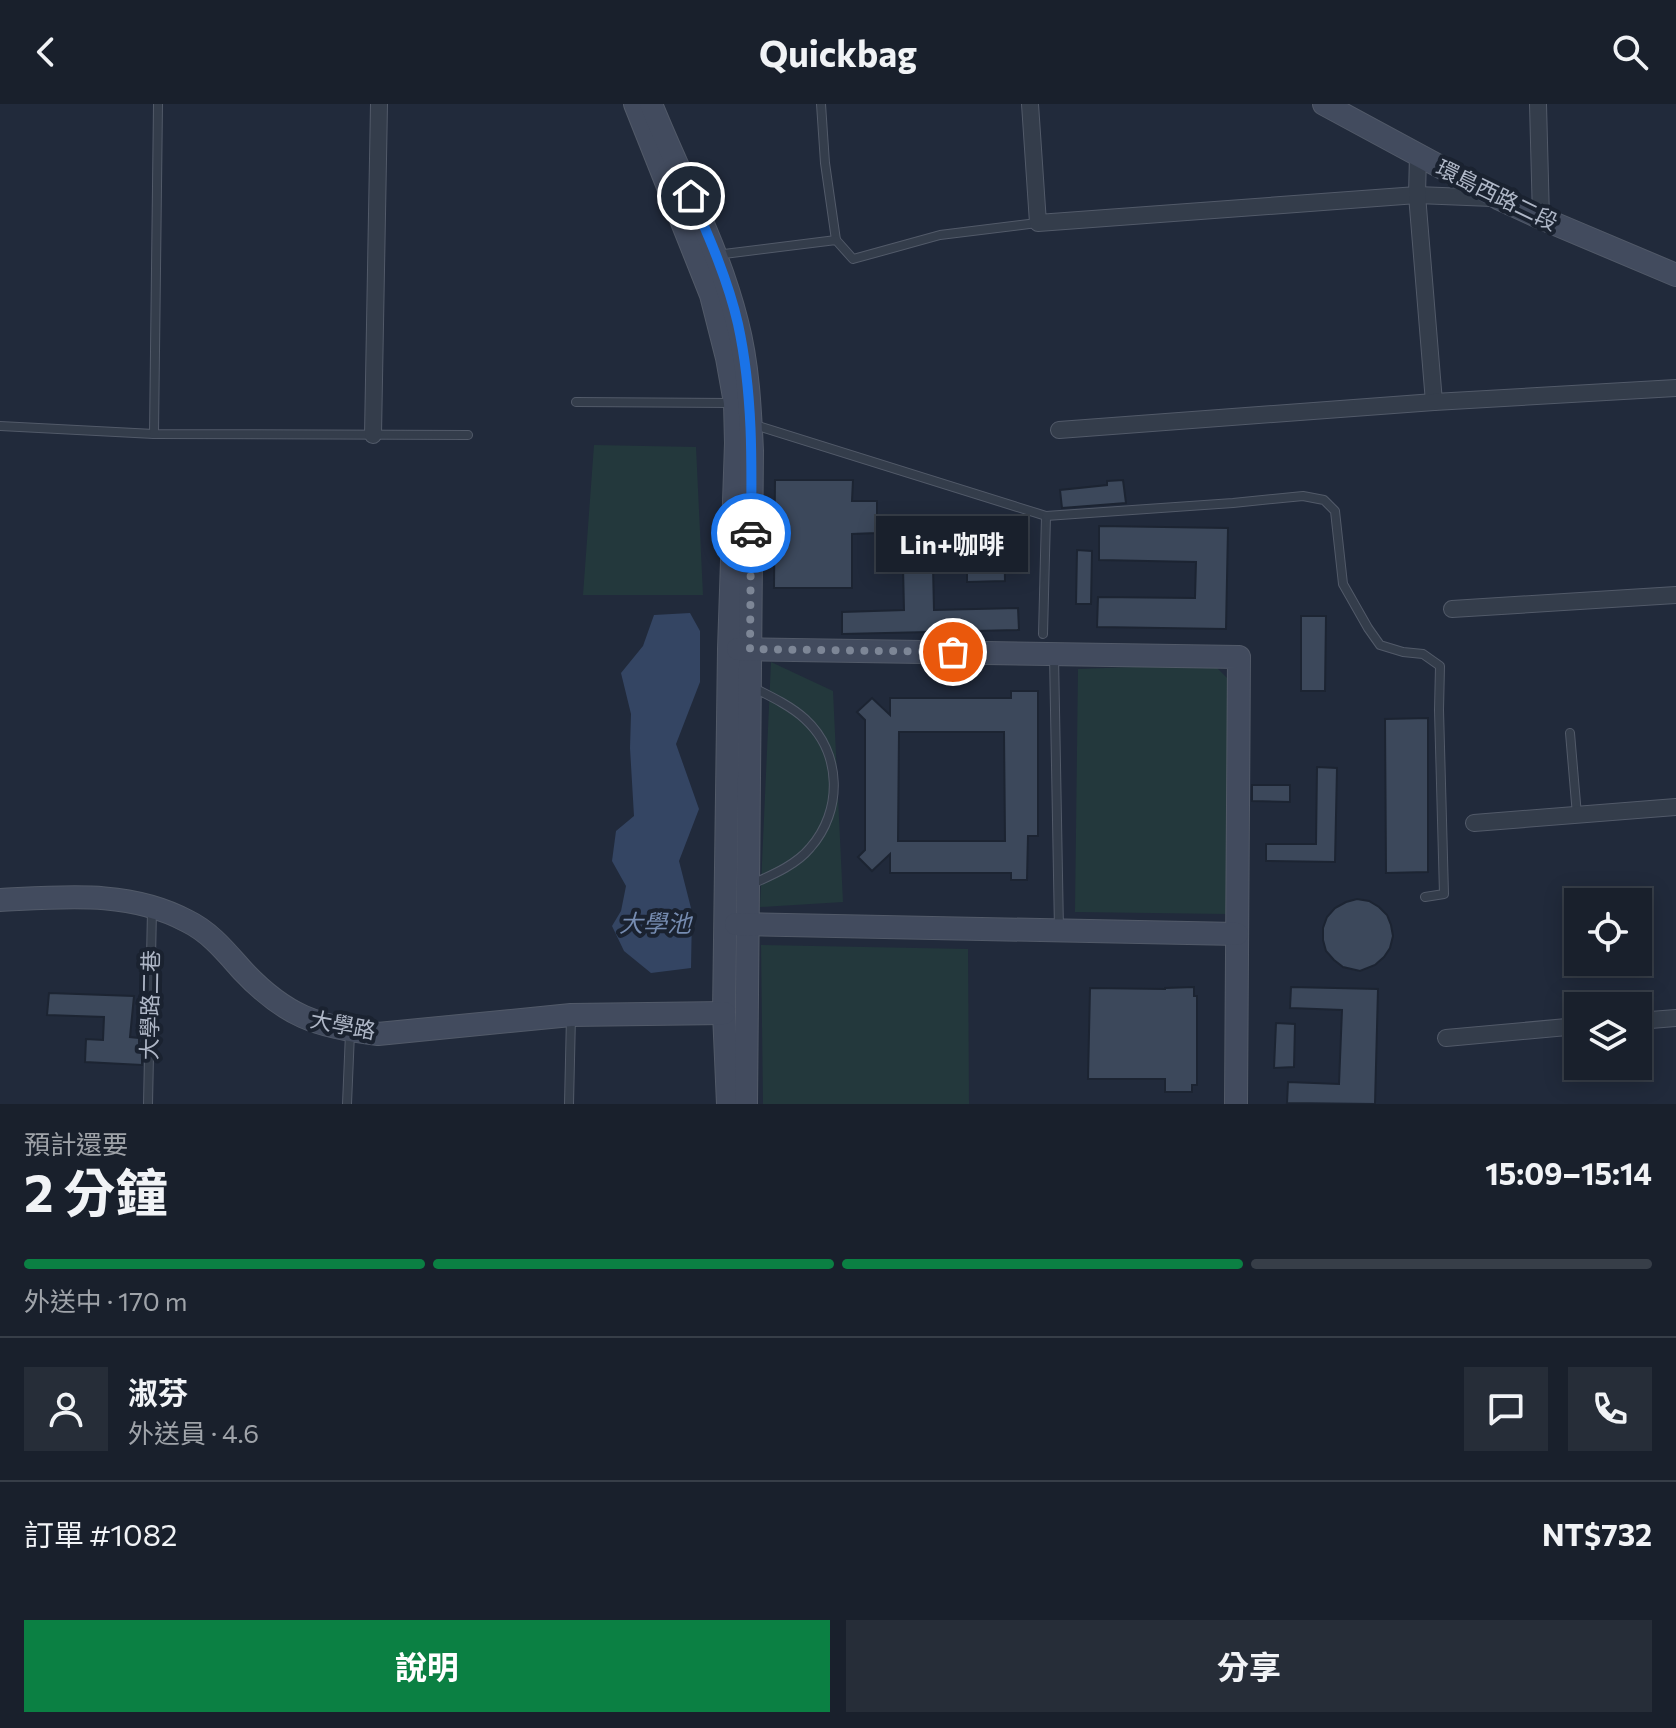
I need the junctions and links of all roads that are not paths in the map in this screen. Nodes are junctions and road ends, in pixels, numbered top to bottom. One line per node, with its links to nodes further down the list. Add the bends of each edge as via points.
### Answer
1 (158, 104): 24 (lane)
2 (379, 104): 25 (street)
3 (635, 104): 20 (street, via 711,295)
4 (651, 104): 15 (street)
5 (821, 104): 14 (lane)
6 (1030, 104): 13 (street)
7 (1324, 104): 9 (street, 環島西路二段)
8 (1538, 104): 12 (street)
9 (1418, 155): 10 (street); 11 (street, 環島西路二段)
10 (1417, 195): 11 (street); 13 (street); 19 (street)
11 (1498, 198): 12 (street, 環島西路二段)
12 (1541, 218): 16 (street, 環島西路二段)
13 (1038, 223): 14 (lane, via 940,235 853,259)
14 (836, 240): 15 (lane)
15 (716, 255): 21 (street, via 737,322)
16 (1676, 275)
17 (1676, 388): 19 (street)
18 (576, 402): 20 (lane)
19 (1434, 402): 23 (street)
20 (735, 403): 31 (street)
21 (751, 423): 27 (lane); 31 (street)
22 (0, 426): 24 (lane)
23 (1059, 430)
24 (154, 434): 25 (lane)
25 (373, 435): 26 (lane)
26 (468, 435)
27 (1046, 516): 30 (lane); 39 (lane, via 1303,496 1324,500 1335,511 1343,584 1368,628 1380,645 1423,654 1440,666 1444,894)
28 (1676, 595): 29 (street)
29 (1452, 609)
30 (1043, 634)
31 (740, 649): 32 (street); 33 (street); 42 (street)
32 (1054, 654): 43 (lane); 44 (street, via 1239,657)
33 (750, 685): 38 (street); 38 (lane, via 805,719 823,741 833,767 835,794 827,824 809,850)
34 (1570, 733): 36 (lane)
35 (1676, 807): 36 (street)
36 (1577, 816): 37 (street)
37 (1474, 823)
38 (748, 886): 42 (street)
39 (1425, 897)
40 (0, 900): 41 (street, 大學路, via 83,896)
41 (152, 905): 50 (street, 大學路, via 189,921 219,943 271,997 298,1015); 52 (lane, 大學路二巷)
42 (737, 924): 43 (street); 45 (street); 56 (street)
43 (1059, 930): 44 (street)
44 (1237, 934): 57 (street)
45 (724, 1013): 46 (street, 大學路); 55 (street)
46 (571, 1015): 50 (street, 大學路, via 378,1034); 54 (lane)
47 (1676, 1018): 48 (street)
48 (1652, 1020)
49 (1564, 1027): 51 (street)
50 (350, 1031): 53 (lane)
51 (1446, 1038)
52 (148, 1104)
53 (347, 1104)
54 (569, 1104)
55 (728, 1104)
56 (746, 1104)
57 (1236, 1104)

